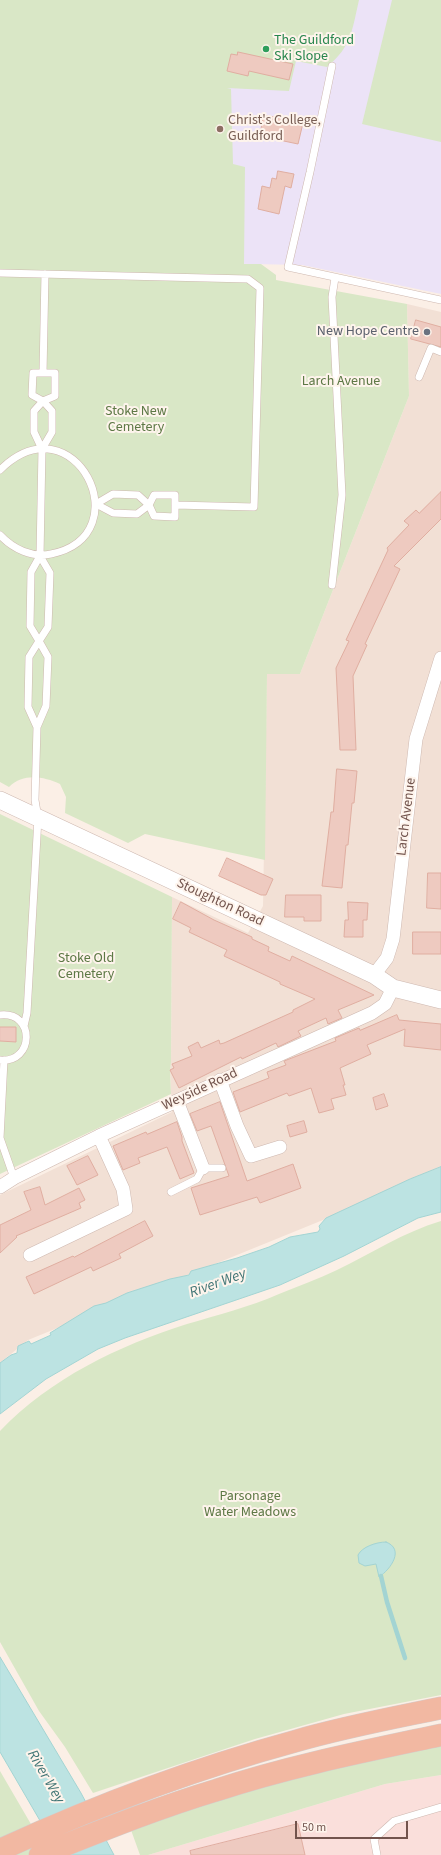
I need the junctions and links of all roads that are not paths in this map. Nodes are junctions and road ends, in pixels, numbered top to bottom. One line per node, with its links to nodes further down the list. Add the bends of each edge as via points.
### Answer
1 (332, 66): 4 (lane, via 288,268)
2 (0, 273): 3 (lane)
3 (45, 274): 7 (lane); 14 (lane, via 248,278 260,288 254,506)
4 (334, 278): 5 (lane); 17 (lane, via 332,297 342,495)
5 (441, 300)
6 (441, 352): 8 (lane, via 431,348)
7 (44, 373): 9 (lane, via 33,373 32,395); 9 (lane, via 55,373 54,396)
8 (419, 377)
9 (43, 401): 10 (lane, via 34,411 34,432); 10 (lane, via 52,411 52,432)
10 (42, 449): 11 (lane, via 26,451 11,459); 12 (lane, via 59,451 74,460 86,472 94,487); 16 (lane)
11 (0, 470)
12 (96, 504): 13 (lane, via 113,513 137,514); 13 (lane, via 113,494 138,495); 16 (lane, via 87,532 77,543 64,551)
13 (149, 505): 14 (lane, via 154,495 176,495); 14 (lane, via 154,516 175,517)
14 (175, 505)
15 (0, 535): 16 (lane, via 14,548)
16 (40, 556): 18 (lane, via 31,572 30,626); 18 (lane, via 50,573 50,580 48,626)
17 (332, 584)
18 (39, 641): 20 (lane, via 48,657 48,664 46,706); 20 (lane, via 29,657 28,707)
19 (441, 658): 23 (street, Larch Avenue, via 416,738 393,939 387,958)
20 (37, 727): 22 (lane, via 35,800)
21 (0, 800): 22 (street, Stoughton Road)
22 (38, 818): 23 (street, Stoughton Road); 27 (lane, via 27,1013)
23 (374, 975): 24 (street, Stoughton Road)
24 (393, 988): 25 (street, Stoughton Road); 29 (street, Weyside Road, via 385,1004 372,1013)
25 (441, 1000)
26 (0, 1015): 27 (lane, via 12,1016)
27 (24, 1026): 28 (lane, via 27,1033 24,1048 12,1059)
28 (2, 1060): 35 (lane, via 0,1138)
29 (220, 1080): 30 (street, Weyside Road); 32 (street, via 251,1156)
30 (177, 1101): 31 (street, Weyside Road); 33 (street)
31 (99, 1136): 35 (street, Weyside Road); 38 (street, via 123,1189 126,1209)
32 (280, 1147)
33 (203, 1168): 34 (lane); 37 (lane, via 197,1179)
34 (222, 1168)
35 (14, 1178): 36 (street, Weyside Road)
36 (0, 1187)
37 (171, 1192)
38 (30, 1255)
39 (441, 1708): 42 (highway, via 296,1740 220,1764 118,1801)
40 (441, 1735): 43 (highway, via 217,1789 124,1821)
41 (441, 1807): 44 (lane, via 394,1821 374,1839)
42 (0, 1850)
43 (40, 1855)
44 (377, 1855)

